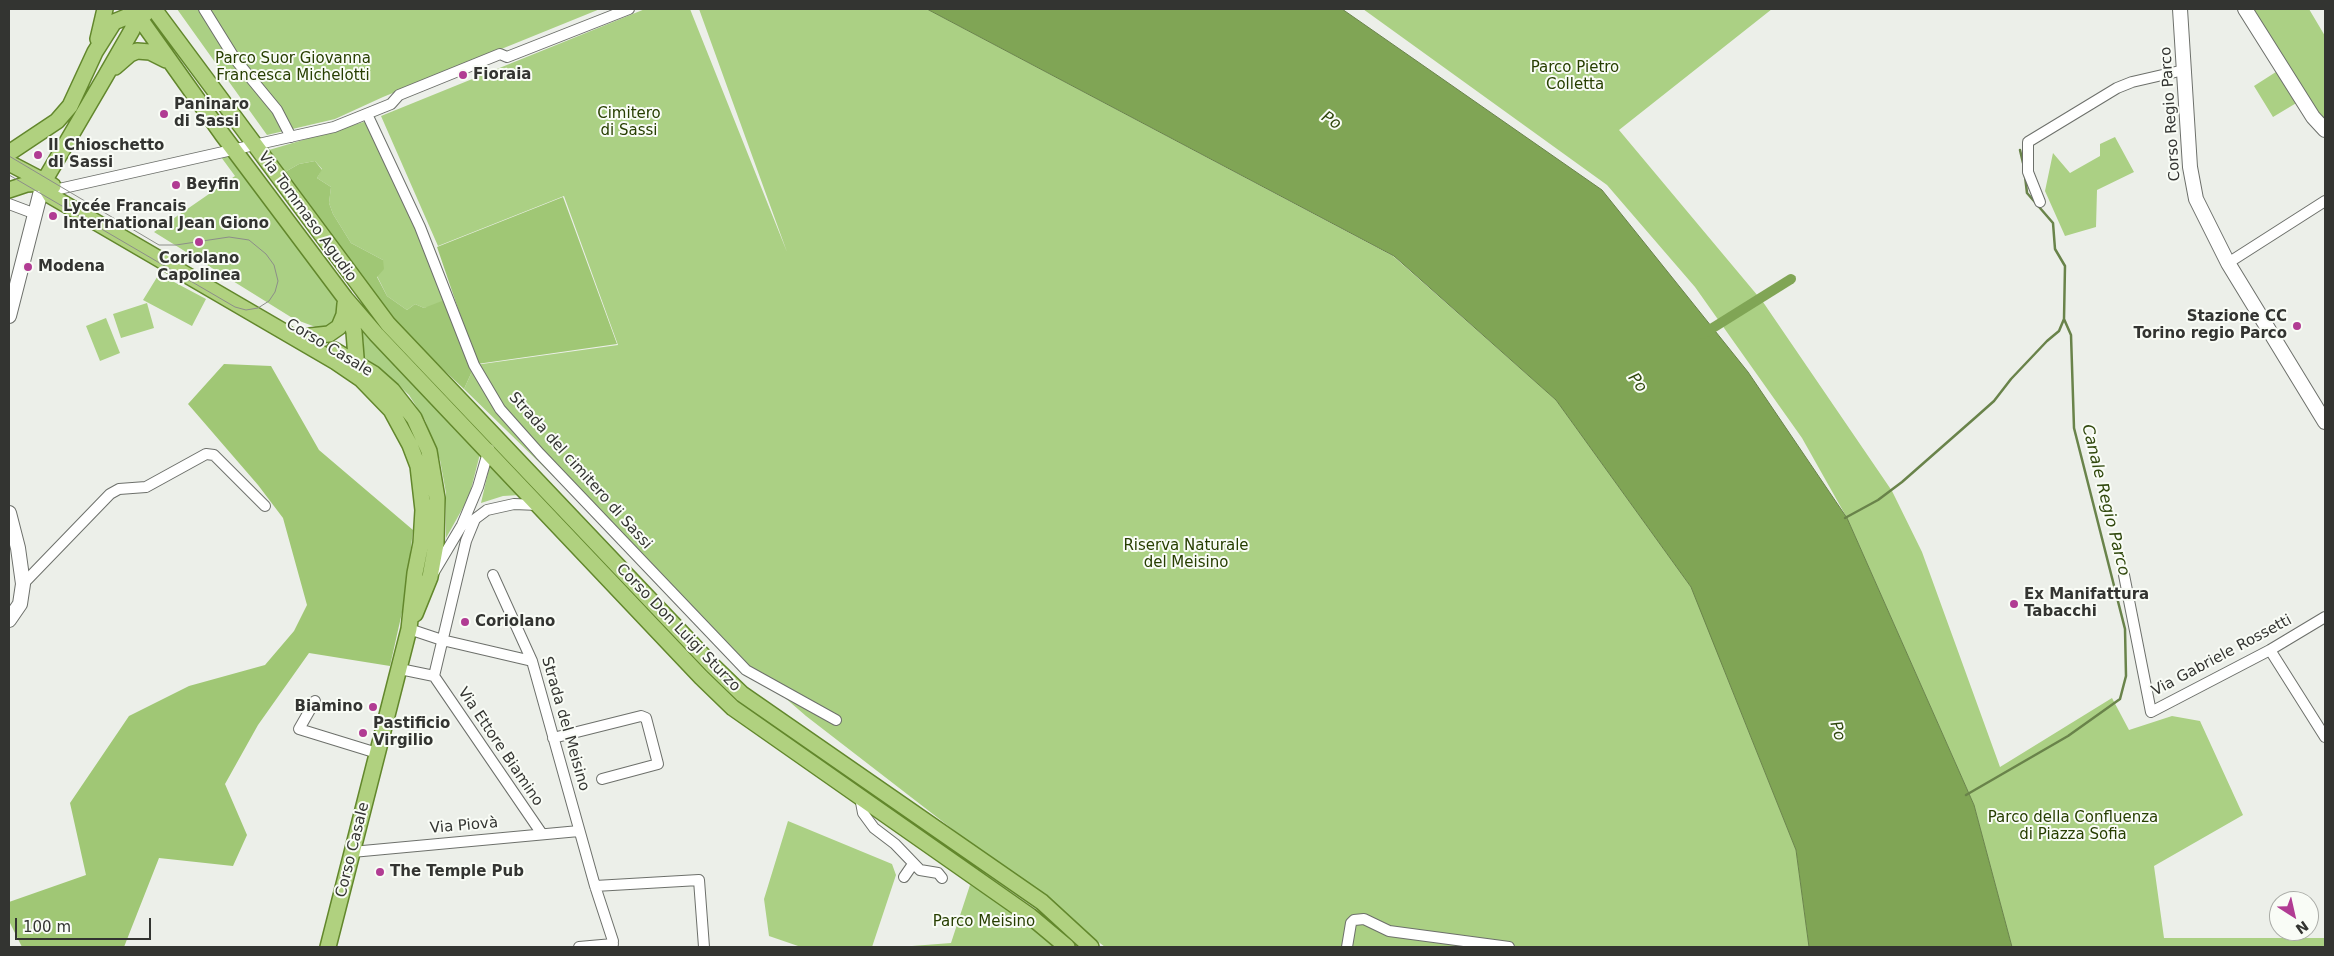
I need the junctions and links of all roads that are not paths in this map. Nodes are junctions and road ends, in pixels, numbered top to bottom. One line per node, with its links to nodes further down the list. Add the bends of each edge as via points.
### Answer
1 (105, 9): 8 (main road)
2 (204, 9): 14 (street, via 236,59 277,110)
3 (628, 9): 12 (street, via 507,57 500,54 399,95 391,104)
4 (2180, 9): 10 (street, Corso Regio Parco)
5 (2245, 9): 13 (street, via 2313,117)
6 (137, 11): 7 (main road); 8 (main road, via 114,22); 9 (main road, Via Tommaso Agudio); 11 (main road)
7 (157, 13): 15 (main road, Via Tommaso Agudio)
8 (95, 52): 17 (main road, via 66,111 50,126)
9 (170, 62): 11 (main road, via 155,54 137,51 121,61); 16 (main road, Via Tommaso Agudio)
10 (2184, 70): 23 (street, via 2117,88 2028,142 2028,172); 26 (street, Corso Regio Parco, via 2192,186)
11 (105, 78): 19 (main road)
12 (368, 114): 14 (street, via 334,128); 55 (street, Strada del cimitero di Sassi, via 420,227 474,365 500,409 746,670)
13 (2325, 130)
14 (291, 137): 15 (street, Via Tommaso Agudio)
15 (254, 145): 16 (street, Via Tommaso Agudio); 27 (main road, Via Tommaso Agudio)
16 (234, 149): 20 (street); 28 (main road, Via Tommaso Agudio)
17 (9, 152)
18 (9, 163): 19 (main road, Corso Casale)
19 (43, 183): 20 (main road, Corso Casale); 21 (main road); 25 (street); 32 (main road, Corso Casale, via 51,196)
20 (59, 189): 30 (main road, Corso Casale)
21 (9, 190)
22 (2325, 201): 26 (street)
23 (2040, 202)
24 (9, 204): 25 (street)
25 (33, 213): 29 (street)
26 (2228, 263): 33 (street, Corso Regio Parco)
27 (360, 289): 34 (main road, Corso Don Luigi Sturzo, via 388,324)
28 (345, 298): 30 (main road, via 339,327 329,334); 31 (main road, via 354,332); 35 (main road, Corso Don Luigi Sturzo)
29 (9, 316)
30 (310, 336): 31 (main road, Corso Casale)
31 (355, 362): 32 (main road); 44 (main road, Corso Casale, via 404,403 429,451 438,509)
32 (361, 379): 48 (main road, Corso Casale, via 380,397 401,425 418,466 423,510)
33 (2325, 422)
34 (491, 434): 35 (street); 73 (main road, Corso Don Luigi Sturzo, via 742,694 1042,902)
35 (488, 452): 36 (main road, Corso Don Luigi Sturzo); 40 (street)
36 (538, 505): 39 (street, via 514,504 487,510); 60 (main road, Corso Don Luigi Sturzo, via 732,708)
37 (265, 506): 45 (street, via 214,455 206,454 146,487 118,489 110,494)
38 (9, 513): 45 (street)
39 (475, 519): 40 (street); 41 (street)
40 (462, 525): 41 (street); 44 (street)
41 (466, 541): 49 (street)
42 (2124, 574): 50 (street, Via Gabriele Rossetti, via 2151,712)
43 (493, 576): 51 (street, Strada del Meisino)
44 (430, 577): 48 (main road, Corso Casale)
45 (23, 584): 47 (street, via 20,604)
46 (2325, 617): 50 (street, Via Gabriele Rossetti)
47 (9, 620)
48 (409, 629): 49 (street); 52 (main road, Corso Casale)
49 (442, 640): 51 (street); 53 (street)
50 (2270, 650): 56 (street)
51 (532, 661): 57 (street, Strada del Meisino)
52 (400, 669): 53 (street); 58 (main road, Corso Casale)
53 (434, 676): 62 (street, Via Ettore Biamino)
54 (315, 701): 58 (street, via 300,729)
55 (836, 720)
56 (2325, 737)
57 (553, 738): 59 (street, via 642,716 646,718 658,764); 61 (street, Strada del Meisino)
58 (377, 753): 63 (main road, Corso Casale)
59 (602, 779)
60 (860, 797): 64 (street, via 863,813 874,828 896,844); 72 (main road, Corso Don Luigi Sturzo, via 1030,916)
61 (579, 831): 62 (street, Via Piovà); 67 (street, Strada del Meisino)
62 (542, 834): 63 (street, Via Piovà)
63 (352, 852): 69 (main road, Corso Casale)
64 (913, 864): 65 (street); 66 (street, via 920,870 938,873)
65 (904, 877)
66 (942, 878)
67 (595, 886): 68 (street, Strada del Meisino); 71 (street, via 699,880)
68 (612, 946): 70 (street)
69 (328, 947)
70 (579, 947)
71 (704, 947)
72 (1067, 947)
73 (1091, 947)
74 (1347, 947): 75 (street, via 1351,923 1364,919 1389,931)
75 (1508, 947)

